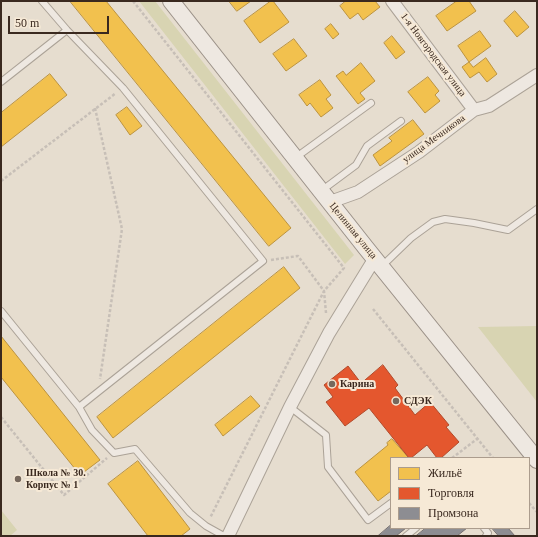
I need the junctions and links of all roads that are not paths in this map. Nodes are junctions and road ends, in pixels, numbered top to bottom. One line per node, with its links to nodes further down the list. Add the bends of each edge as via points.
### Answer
1 (42, 1): 4 (lane)
2 (171, 1): 10 (main road, Целинная улица)
3 (392, 1): 8 (street, 1-я Новгородская улица)
4 (67, 30): 6 (lane); 15 (lane, via 123,88 263,261)
5 (537, 75): 8 (street, улица Мечникова, via 489,106)
6 (1, 82)
7 (371, 103): 10 (lane)
8 (474, 110): 11 (street, улица Мечникова, via 420,152 358,192)
9 (401, 121): 11 (lane, via 367,146 356,165)
10 (295, 158): 11 (main road, Целинная улица)
11 (325, 196): 13 (main road, Целинная улица)
12 (537, 209): 13 (lane, via 508,230 445,219 433,222)
13 (378, 262): 16 (street, via 329,333); 17 (main road, Целинная улица)
14 (1, 311): 15 (lane)
15 (79, 407): 20 (lane, via 92,430 114,453 135,449 190,514)
16 (290, 407): 18 (lane, via 326,435 328,467 368,520); 21 (street)
17 (537, 460)
18 (390, 504)
19 (415, 529): 22 (lane)
20 (224, 536)
21 (228, 536)
22 (406, 536)

